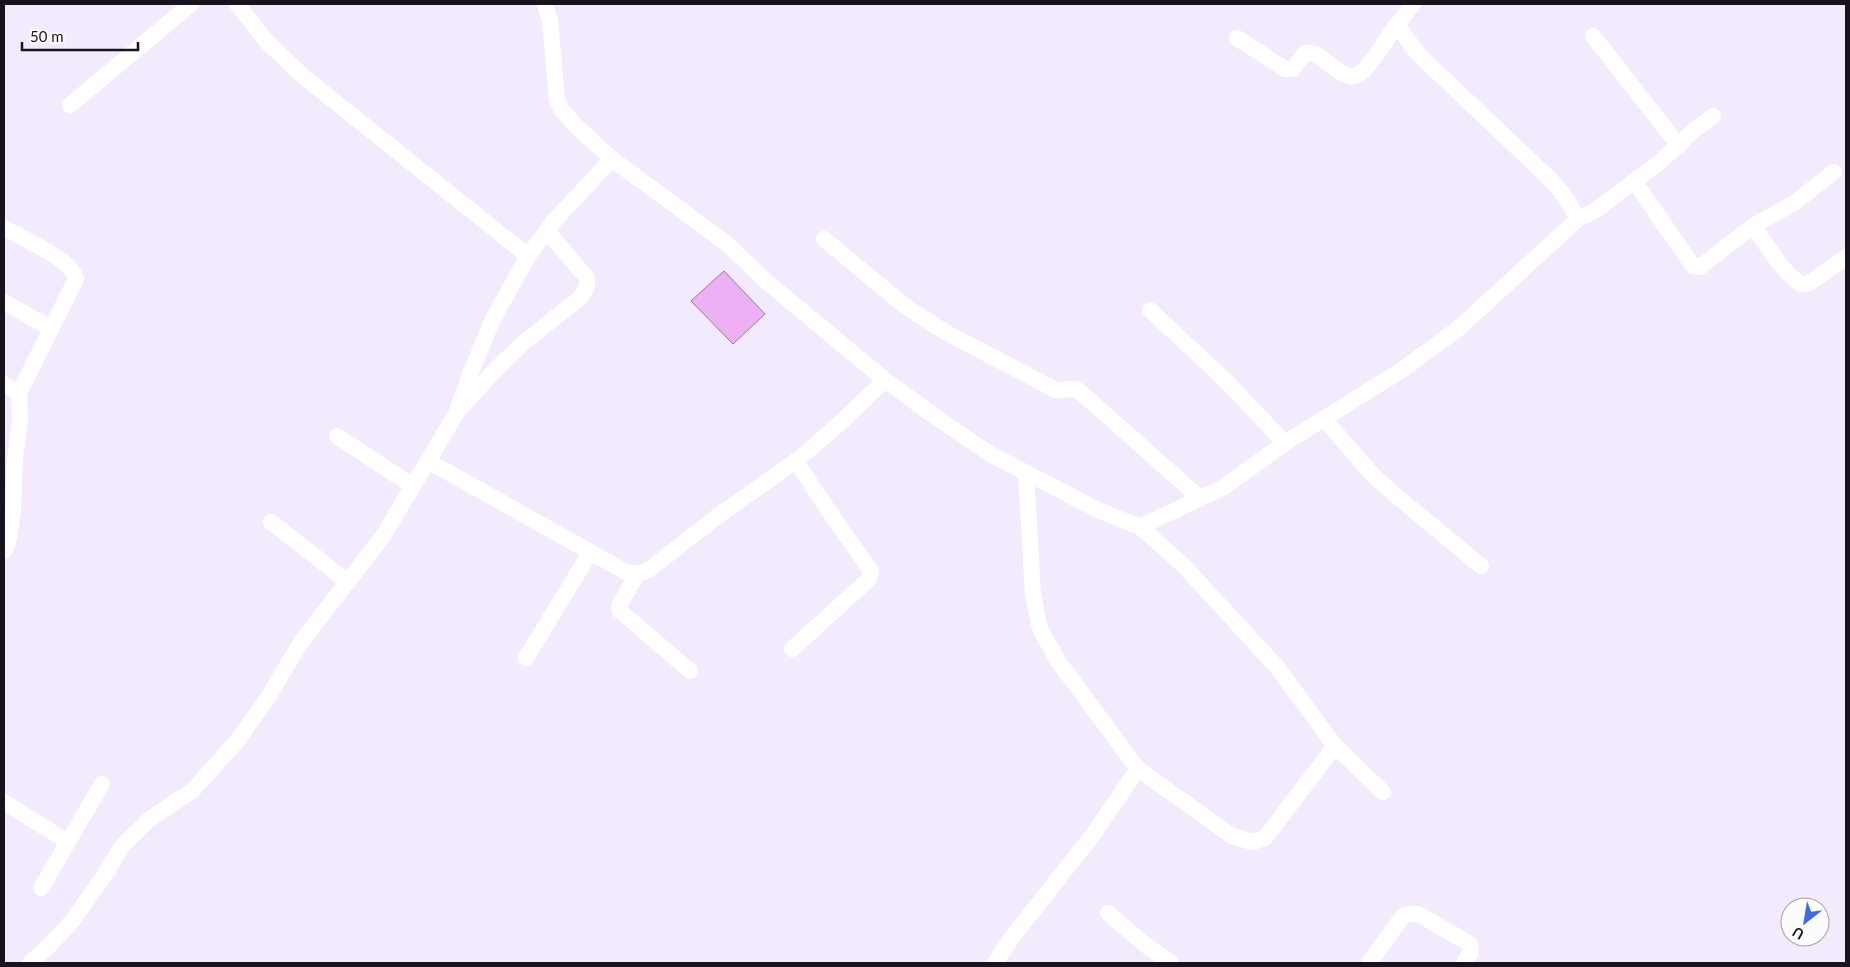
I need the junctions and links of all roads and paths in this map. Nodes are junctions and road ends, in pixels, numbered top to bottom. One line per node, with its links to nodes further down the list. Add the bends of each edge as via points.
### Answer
1 (191, 4): 8 (street)
2 (237, 4): 19 (street, via 268,44 304,78)
3 (545, 4): 11 (street, via 561,109)
4 (1412, 4): 5 (street)
5 (1397, 25): 7 (street, via 1363,71 1352,76 1343,74 1313,52 1305,53 1293,69 1284,69); 14 (street, via 1418,54 1550,179)
6 (1593, 36): 10 (street)
7 (1238, 38)
8 (70, 105)
9 (1713, 116): 10 (street)
10 (1679, 146): 13 (street)
11 (612, 159): 17 (street); 24 (street, via 726,243 767,282)
12 (1834, 172): 15 (street, via 1794,203)
13 (1634, 181): 14 (street, via 1593,212); 15 (street, via 1696,267)
14 (1578, 219): 28 (street, via 1459,328 1402,370)
15 (1753, 226): 20 (street, via 1788,275 1799,283 1811,282)
16 (4, 228): 23 (street, via 62,259 75,272 74,285)
17 (547, 231): 19 (street); 27 (street, via 587,278 587,286 580,298 523,343 494,371)
18 (824, 239): 35 (street, via 905,306 945,332 1056,390 1078,390)
19 (528, 256): 27 (street, via 493,319)
20 (1846, 257)
21 (4, 302): 23 (street)
22 (1150, 310): 30 (street, via 1225,380)
23 (50, 328): 26 (street)
24 (885, 380): 32 (street); 33 (street, via 990,454)
25 (4, 384): 26 (street)
26 (19, 393): 38 (street, via 13,512)
27 (456, 414): 31 (street)
28 (1324, 420): 30 (street); 40 (street, via 1388,489)
29 (337, 436): 34 (street)
30 (1285, 443): 35 (street, via 1224,487)
31 (428, 461): 34 (street); 39 (street)
32 (796, 461): 41 (street, via 645,573); 43 (street, via 871,570 867,581)
33 (1026, 473): 37 (street, via 1098,510); 47 (street, via 1033,594 1040,629 1058,661)
34 (413, 486): 42 (street, via 383,536)
35 (1200, 498): 37 (street)
36 (271, 522): 42 (street)
37 (1140, 527): 46 (street, via 1182,564 1277,667)
38 (4, 551)
39 (590, 552): 41 (street, via 626,572); 44 (street)
40 (1481, 566)
41 (637, 574): 45 (street, via 619,606 620,611)
42 (348, 582): 55 (street, via 301,642 238,740 193,790 150,819 123,845 73,920)
43 (792, 649)
44 (526, 658)
45 (690, 671)
46 (1335, 746): 47 (street, via 1264,838 1252,842 1232,836); 49 (street)
47 (1138, 769): 56 (street, via 1092,836)
48 (102, 784): 51 (street)
49 (1382, 792)
50 (4, 802): 51 (street)
51 (68, 842): 52 (street)
52 (41, 888)
53 (1108, 913): 54 (street)
54 (1144, 944): 57 (street); 58 (street)
55 (30, 963)
56 (995, 963)
57 (1151, 963)
58 (1171, 963)
59 (1368, 963): 60 (street, via 1403,916 1409,914 1418,914 1470,944 1471,952)
60 (1464, 963)

